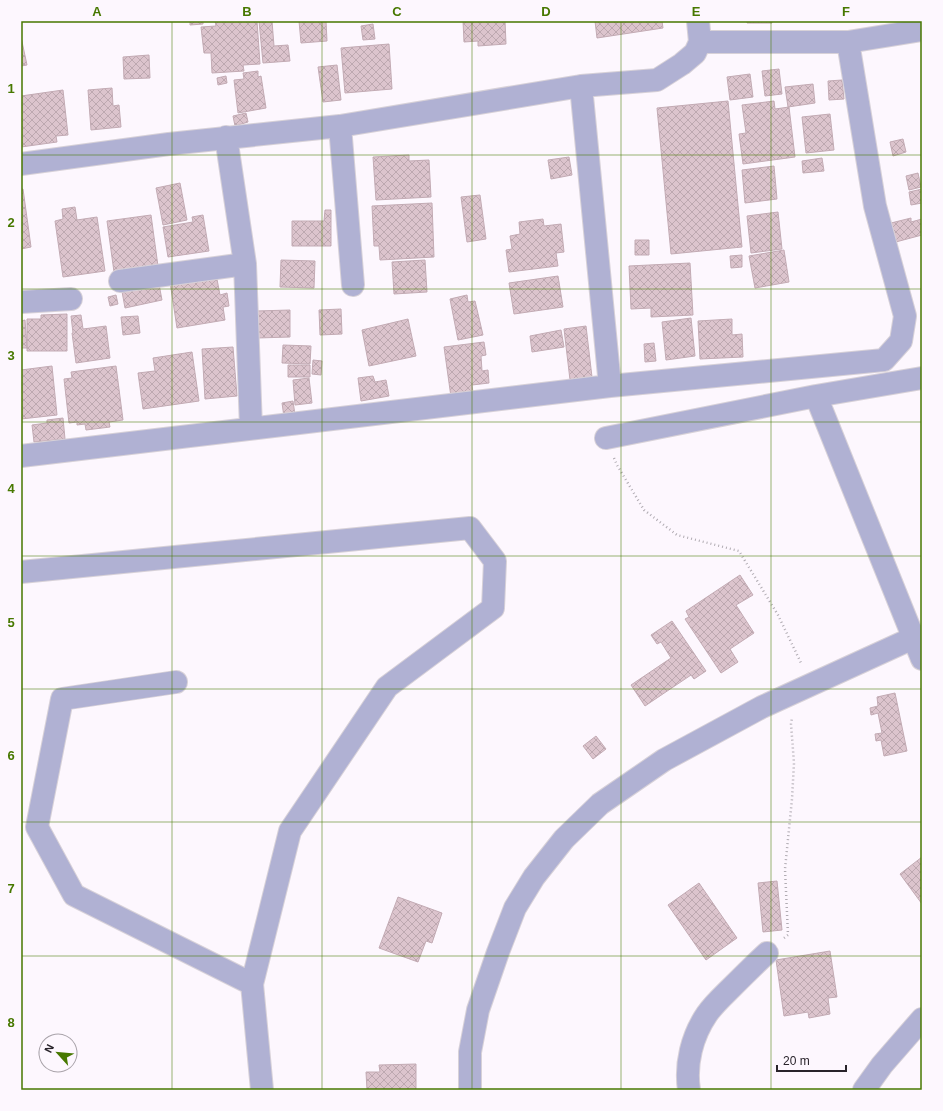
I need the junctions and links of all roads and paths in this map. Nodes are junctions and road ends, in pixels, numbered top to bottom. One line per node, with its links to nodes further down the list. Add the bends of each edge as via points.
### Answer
1 (698, 21): 3 (street)
2 (922, 30): 4 (street)
3 (700, 42): 4 (street); 5 (street, via 695,53 657,80)
4 (848, 42): 15 (street, via 875,206 906,316 901,342 884,360)
5 (581, 86): 6 (street); 15 (street)
6 (340, 126): 7 (street); 11 (street)
7 (226, 138): 8 (street); 9 (street)
8 (21, 164)
9 (245, 264): 10 (street); 17 (street)
10 (120, 282)
11 (353, 285)
12 (71, 299): 13 (street)
13 (21, 302)
14 (922, 378): 16 (street)
15 (610, 386): 17 (street)
16 (816, 396): 18 (street); 21 (street)
17 (251, 428): 19 (street)
18 (606, 438): 24 (path, via 617,465 644,510 677,535 739,551 778,615)
19 (21, 456)
20 (21, 572): 26 (street, via 470,528 495,561 493,608 387,686 290,831)
21 (917, 637): 22 (street); 24 (street)
22 (922, 659)
23 (176, 682): 26 (street, via 62,700 38,827 74,895)
24 (805, 688): 25 (path, via 791,724 794,763 785,869 788,935); 29 (street, via 762,706 664,760 600,804 564,839 534,877 515,908 498,952 478,1010 470,1052)
25 (766, 953): 30 (street, via 707,1014 698,1030 690,1054 687,1078)
26 (252, 984): 28 (street)
27 (922, 1019): 31 (street)
28 (262, 1090)
29 (470, 1090)
30 (689, 1090)
31 (864, 1090)

